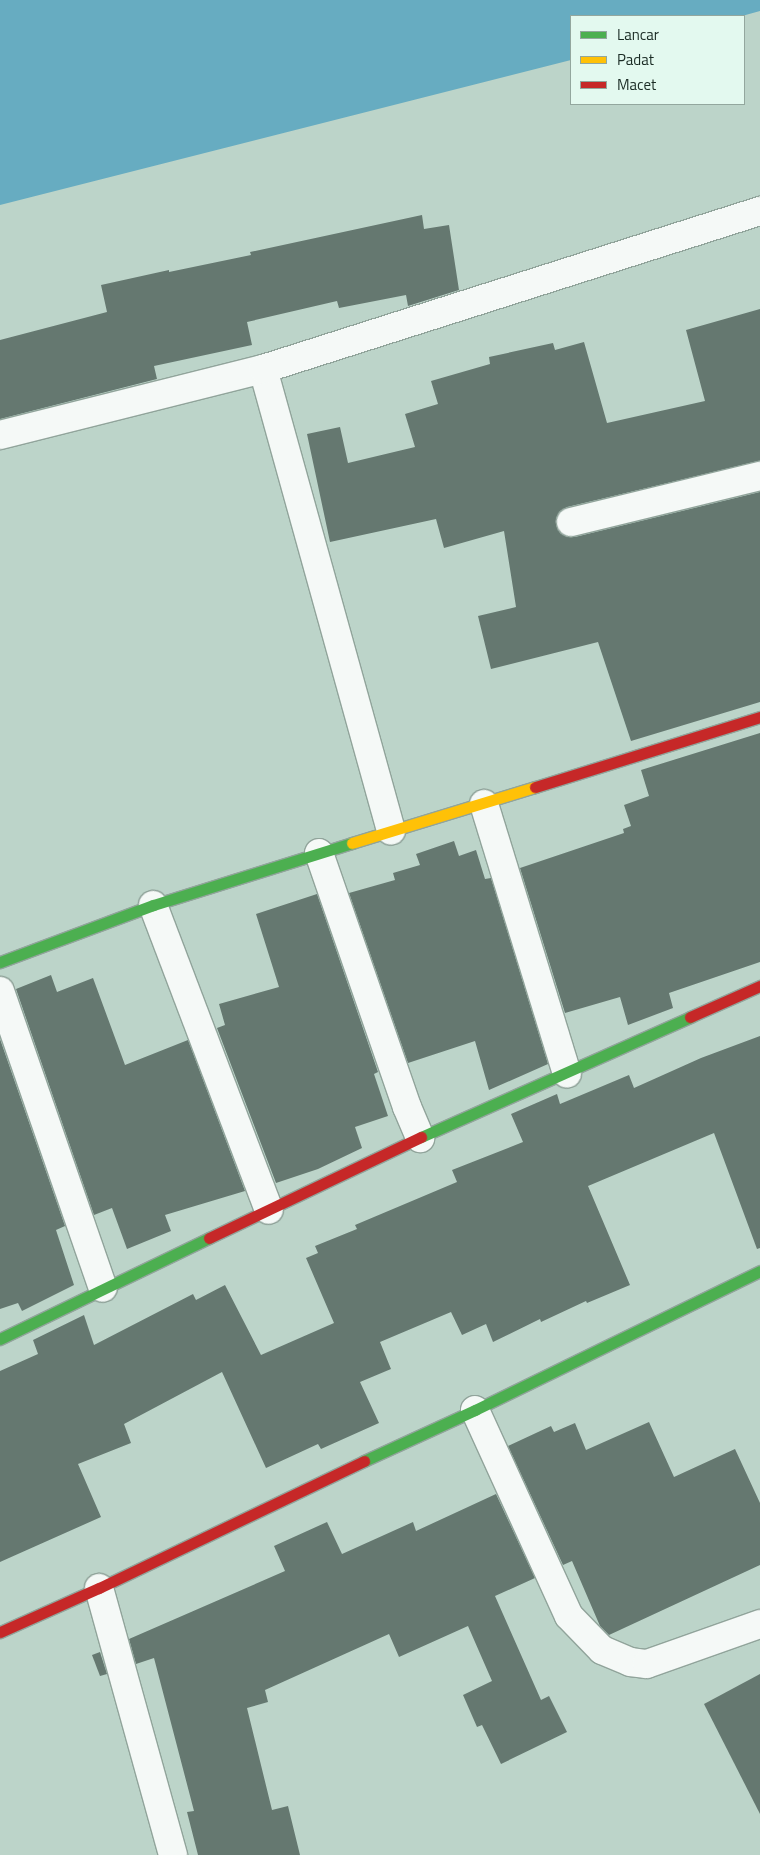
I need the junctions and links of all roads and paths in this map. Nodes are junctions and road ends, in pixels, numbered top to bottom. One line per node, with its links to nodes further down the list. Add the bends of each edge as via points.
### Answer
1 (760, 211): 2 (street)
2 (263, 369): 3 (street); 8 (street)
3 (0, 435)
4 (760, 476): 5 (street)
5 (571, 522)
6 (760, 717): 7 (street)
7 (484, 804): 8 (street); 14 (street)
8 (391, 832): 9 (street)
9 (319, 853): 10 (street); 15 (street)
10 (153, 905): 11 (street); 16 (street)
11 (0, 962)
12 (760, 986): 14 (street)
13 (0, 991): 18 (street)
14 (568, 1072): 15 (street)
15 (420, 1138): 16 (street)
16 (269, 1210): 18 (street)
17 (760, 1271): 20 (street)
18 (103, 1288): 19 (street)
19 (0, 1339)
20 (475, 1410): 21 (street); 22 (street, via 569,1616 602,1650 630,1662 647,1664)
21 (99, 1588): 23 (street); 24 (street)
22 (760, 1624)
23 (0, 1632)
24 (173, 1855)

